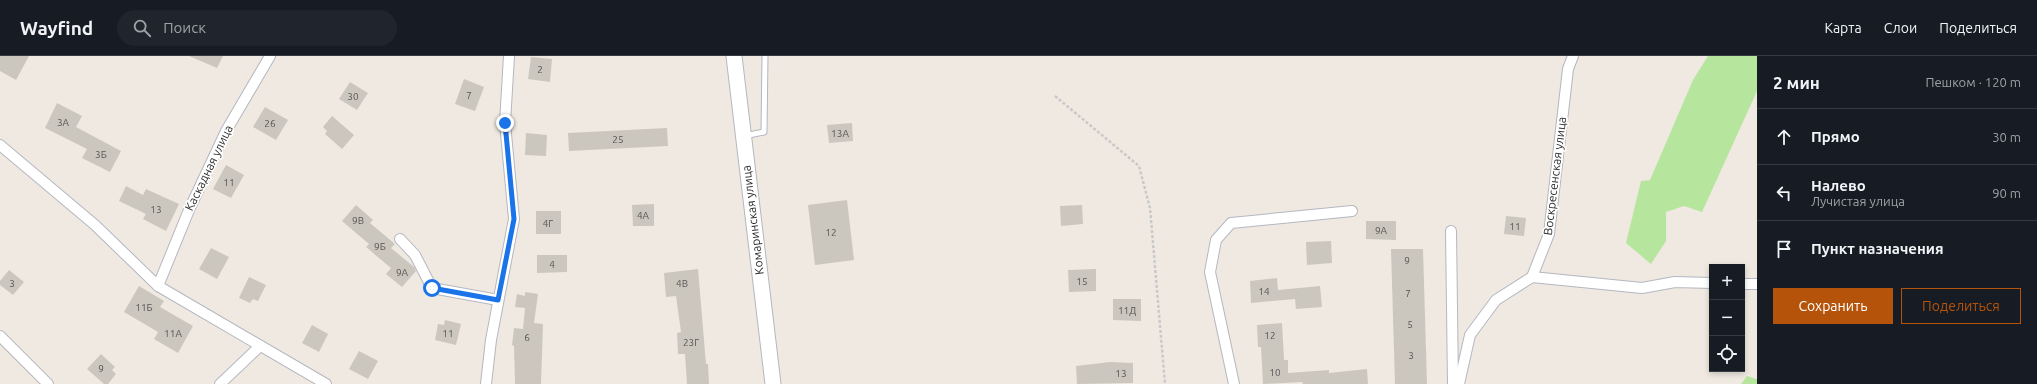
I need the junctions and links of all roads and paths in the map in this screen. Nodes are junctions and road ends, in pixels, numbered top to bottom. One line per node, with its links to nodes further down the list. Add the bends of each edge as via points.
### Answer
1 (270, 56): 16 (street, Каскадная улица, via 226,131 189,210)
2 (509, 56): 17 (street, via 505,123 514,219)
3 (734, 56): 7 (street, Комаринская улица)
4 (765, 56): 7 (lane, via 764,132)
5 (1573, 56): 12 (street, Воскресенская улица, via 1568,69 1549,234)
6 (1056, 96): 25 (path, via 1139,166 1150,208)
7 (743, 137): 24 (street, Комаринская улица)
8 (0, 145): 16 (street, via 95,225)
9 (1352, 212): 26 (street, via 1231,223 1216,240 1210,272)
10 (1451, 231): 27 (street)
11 (400, 239): 17 (street, via 415,255 432,288)
12 (1532, 277): 13 (street, via 1642,288 1675,282); 28 (street, via 1496,300 1470,335)
13 (1709, 283)
14 (1745, 284): 15 (street)
15 (1757, 284)
16 (158, 286): 19 (street)
17 (498, 300): 23 (street, via 490,340)
18 (0, 336): 20 (street)
19 (260, 346): 21 (street); 22 (street)
20 (48, 384)
21 (220, 384)
22 (326, 384)
23 (486, 384)
24 (773, 384)
25 (1165, 384)
26 (1234, 384)
27 (1453, 384)
28 (1459, 384)

